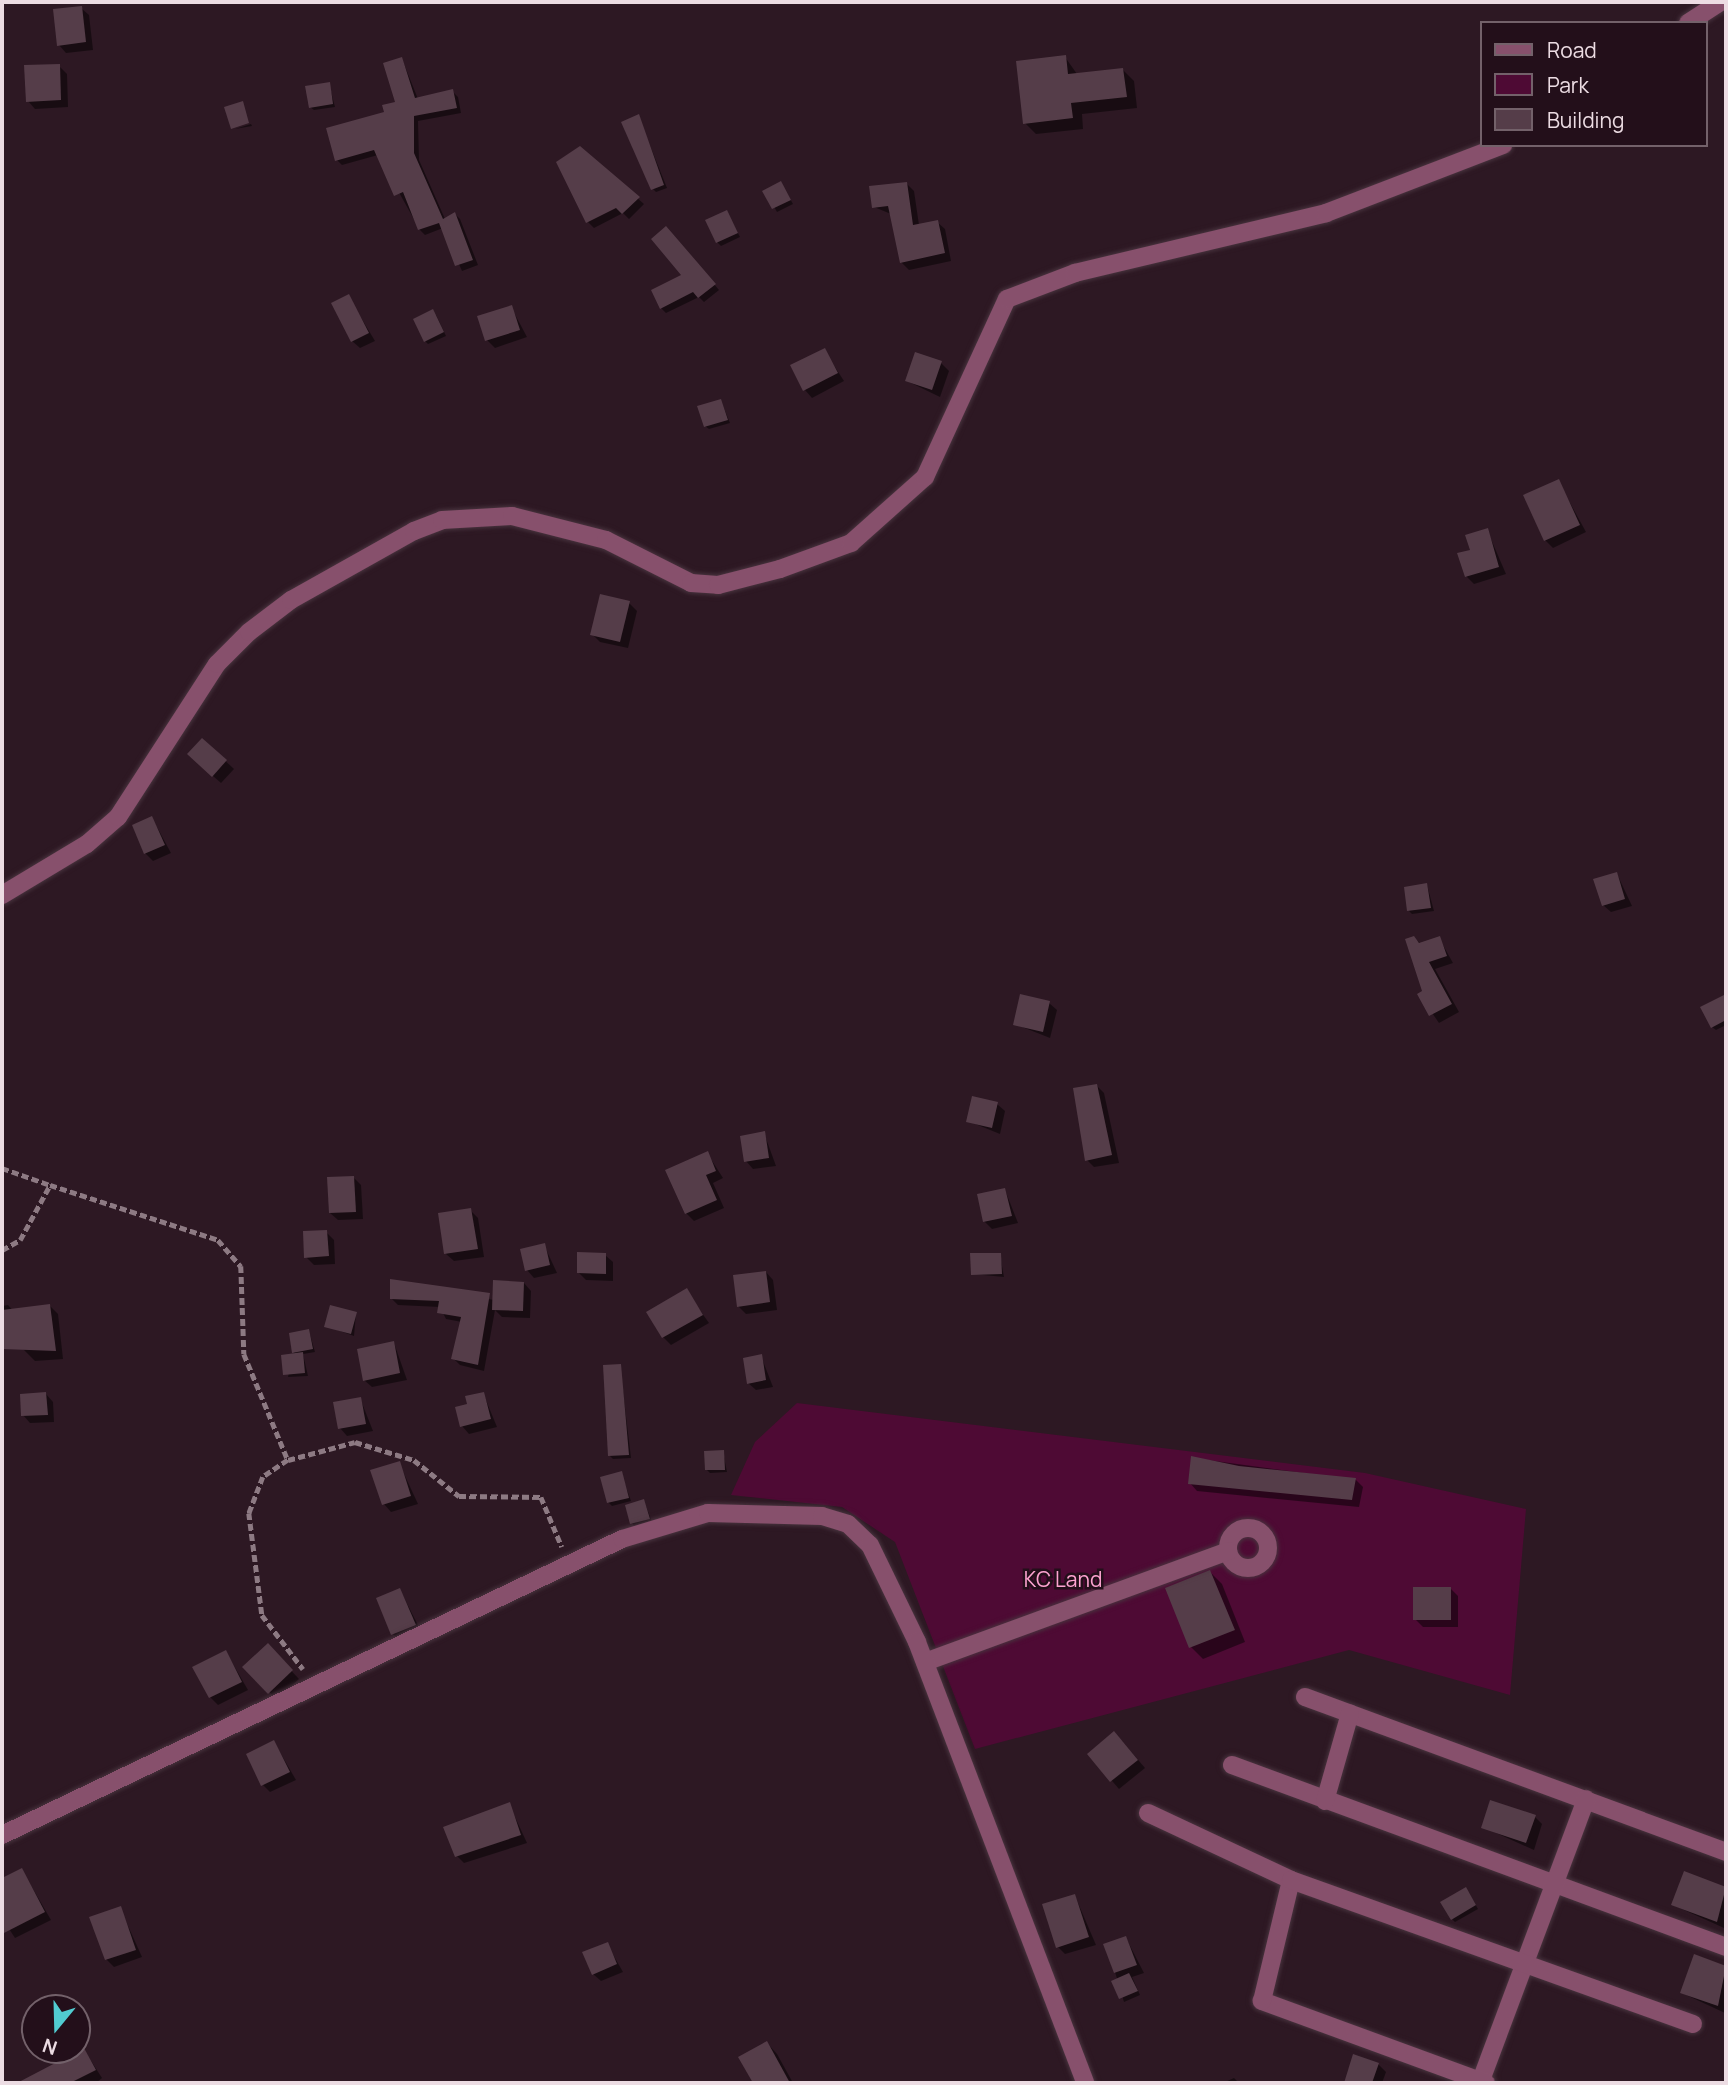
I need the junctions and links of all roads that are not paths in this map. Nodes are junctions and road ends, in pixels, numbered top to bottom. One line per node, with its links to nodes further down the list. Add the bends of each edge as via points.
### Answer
1 (1720, 2): 2 (street)
2 (1691, 21)
3 (1498, 147): 4 (street, via 1326,213 1075,273 1007,299 926,477 850,543 780,569 718,585 691,583 606,541 512,516 442,520 414,531 291,600 249,632 217,664 118,817 87,844)
4 (2, 895)
5 (1228, 1551): 6 (street)
6 (925, 1661): 13 (street, via 870,1545 848,1524 822,1516 708,1513 622,1539); 20 (street)
7 (1305, 1697): 8 (street)
8 (1350, 1713): 10 (street); 11 (street)
9 (1231, 1765): 11 (street)
10 (1586, 1799): 14 (street); 16 (street)
11 (1325, 1801): 16 (street)
12 (1148, 1813): 15 (street)
13 (2, 1835)
14 (1726, 1852)
15 (1291, 1880): 18 (street); 21 (street, via 1262,2001)
16 (1554, 1885): 17 (street); 18 (street)
17 (1726, 1947)
18 (1528, 1966): 19 (street); 21 (street)
19 (1693, 2024)
20 (1085, 2083)
21 (1482, 2083)

